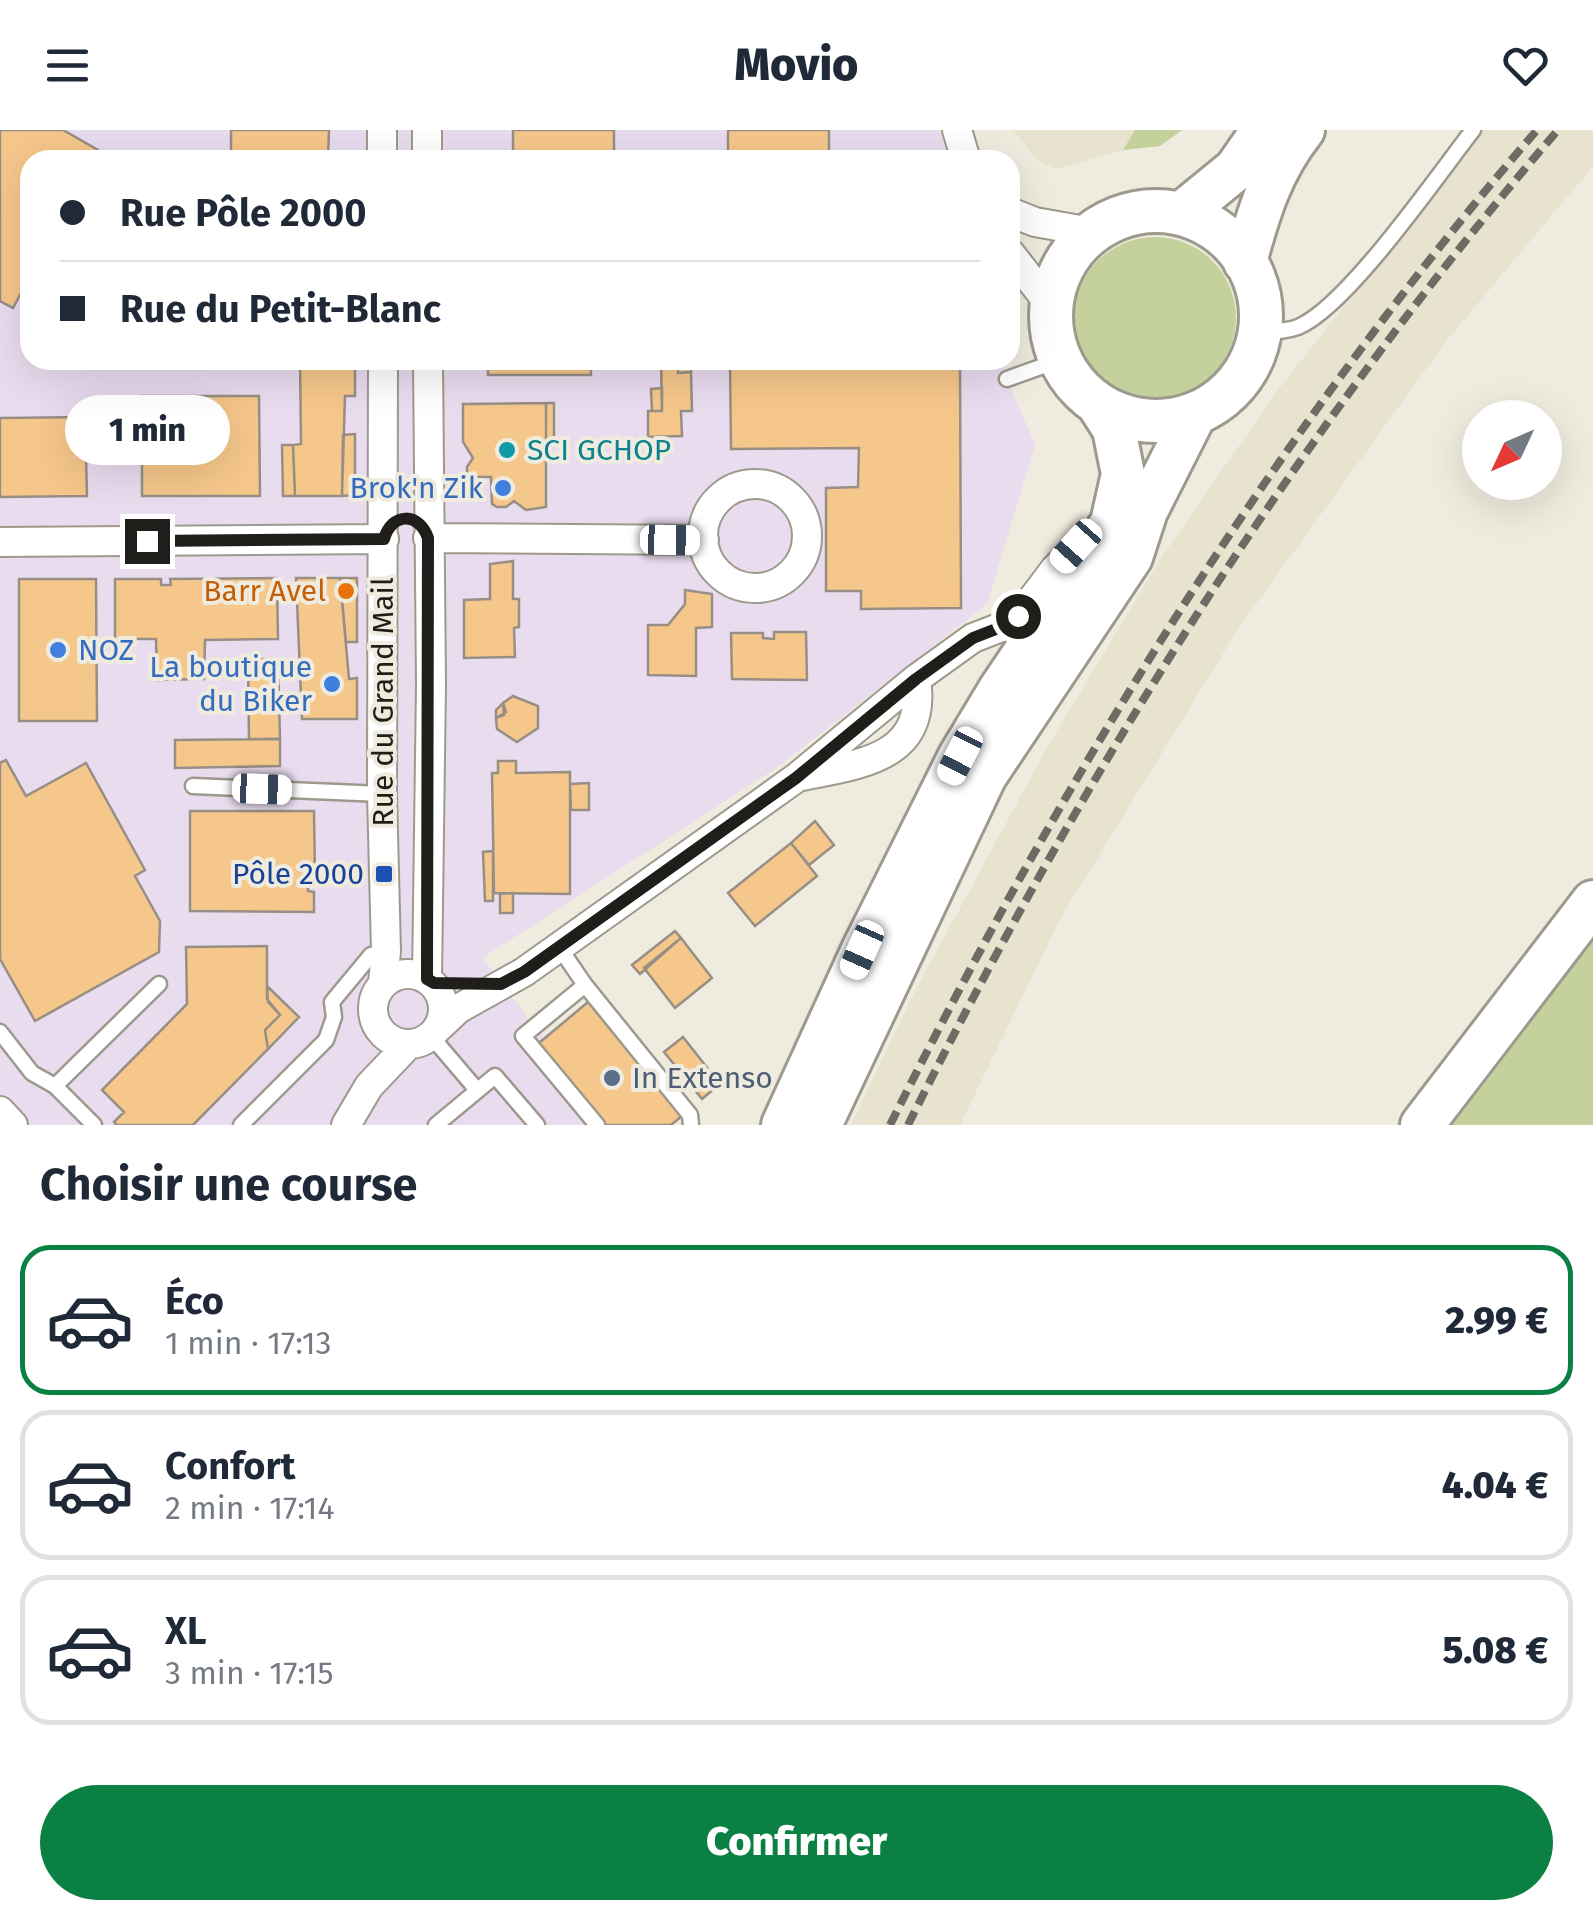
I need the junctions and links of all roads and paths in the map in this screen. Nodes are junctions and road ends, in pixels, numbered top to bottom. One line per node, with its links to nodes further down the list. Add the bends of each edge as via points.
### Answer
1 (1263, 130): 4 (main road, via 1236,169)
2 (1303, 130): 7 (main road, via 1276,170)
3 (1474, 130): 10 (lane, via 1366,266 1314,318 1284,331)
4 (1182, 214): 6 (main road, via 1123,216); 7 (main road, via 1216,230)
5 (1020, 215): 6 (street)
6 (1092, 232): 9 (main road, via 1066,261)
7 (1245, 262): 10 (main road, via 1256,286)
8 (1020, 266): 9 (street)
9 (1051, 306): 11 (main road)
10 (1259, 331): 16 (main road, via 1251,362 1236,384)
11 (1060, 360): 14 (lane); 15 (main road)
12 (383, 370): 19 (street, Rue du Grand Mail)
13 (428, 370): 18 (street, Rue du Grand Mail)
14 (1007, 379)
15 (1098, 404): 16 (main road, via 1146,421); 17 (main road, via 1114,429 1123,474)
16 (1195, 414): 50 (main road, via 1153,495 1131,557 985,776)
17 (1112, 524): 22 (street, via 1076,546 1009,624 973,638); 49 (main road, via 960,756)
18 (428, 538): 19 (street, via 417,520 402,518 389,525); 20 (street); 29 (street, Rue du Grand Mail)
19 (384, 539): 21 (street); 25 (street, Rue du Grand Mail)
20 (704, 540)
21 (0, 542)
22 (916, 679): 23 (street); 23 (street, via 919,708 893,748 872,762)
23 (796, 778): 27 (street)
24 (194, 786): 25 (lane)
25 (382, 794): 28 (street, Rue du Grand Mail)
26 (1593, 902): 51 (main road)
27 (559, 947): 32 (street); 33 (lane)
28 (386, 950): 30 (street, Rue du Grand Mail); 43 (lane, via 371,955 332,1002 326,1040)
29 (430, 981): 30 (street, via 404,974); 32 (street); 36 (street, via 442,1000)
30 (384, 983): 34 (street, via 372,1004)
31 (159, 984): 37 (lane)
32 (501, 984): 36 (street)
33 (585, 985): 47 (lane, via 523,1036); 48 (lane, via 690,1115)
34 (377, 1026): 36 (street, via 384,1036); 38 (street)
35 (0, 1032): 37 (lane, via 32,1073)
36 (427, 1036): 38 (street); 39 (lane)
37 (54, 1086): 42 (lane)
38 (369, 1086): 44 (street)
39 (478, 1090): 45 (lane); 46 (lane, via 495,1076)
40 (0, 1111): 41 (street)
41 (13, 1125)
42 (94, 1125)
43 (241, 1125)
44 (346, 1125)
45 (436, 1125)
46 (536, 1125)
47 (597, 1125)
48 (691, 1125)
49 (782, 1125)
50 (820, 1125)
51 (1422, 1125)

